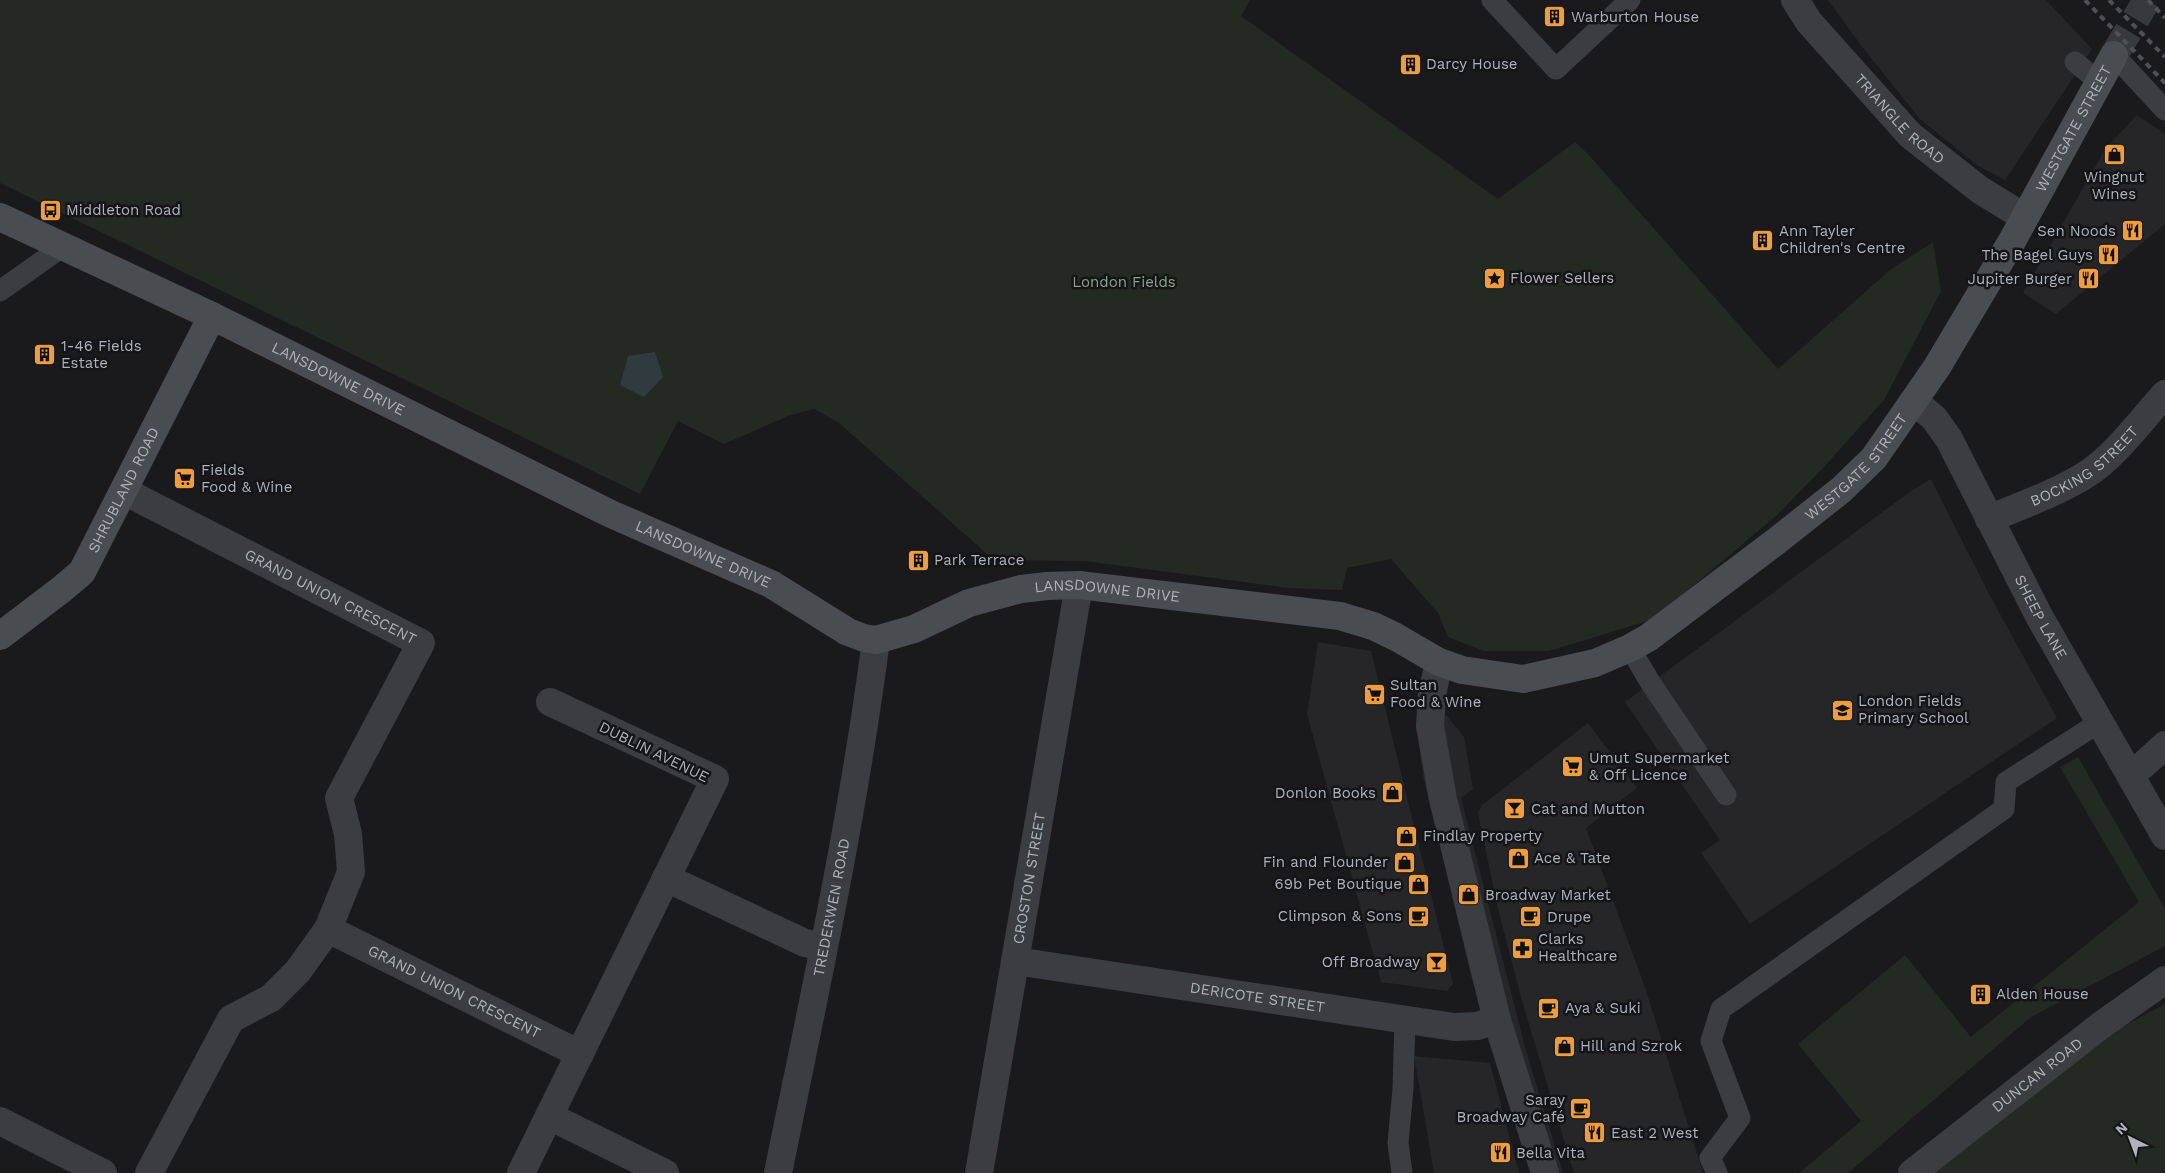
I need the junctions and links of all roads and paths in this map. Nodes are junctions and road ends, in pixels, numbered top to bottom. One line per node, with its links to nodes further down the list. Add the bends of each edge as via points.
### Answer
1 (1492, 0): 2 (lane, via 1556,69)
2 (1630, 0)
3 (1795, 0): 9 (street, TRIANGLE ROAD, via 1809,22 1910,135 1980,190)
4 (2114, 55): 6 (street, WESTGATE STREET); 7 (lane)
5 (2075, 62): 6 (lane)
6 (2099, 82): 9 (street, WESTGATE STREET)
7 (2165, 110)
8 (0, 216): 10 (street, LANSDOWNE DRIVE)
9 (2024, 218): 14 (street, WESTGATE STREET)
10 (62, 247): 11 (lane); 12 (street, LANSDOWNE DRIVE)
11 (0, 291)
12 (212, 316): 15 (street, SHRUBLAND ROAD); 19 (street, LANSDOWNE DRIVE, via 612,514 771,584 848,632)
13 (2165, 394): 16 (street, BOCKING STREET, via 2109,456 2088,473)
14 (1914, 402): 16 (street, SHEEP LANE, via 1934,418 1949,439); 20 (street, WESTGATE STREET, via 1874,458 1841,490 1674,620)
15 (124, 491): 18 (street, SHRUBLAND ROAD, via 82,572); 29 (street, GRAND UNION CRESCENT, via 421,642 339,798 348,834 351,872)
16 (1989, 519): 23 (street, SHEEP LANE, via 2039,616)
17 (1078, 585): 19 (street, LANSDOWNE DRIVE, via 1021,589 969,603 914,629); 21 (street, LANSDOWNE DRIVE, via 1340,616 1373,626); 31 (street, CROSTON STREET)
18 (0, 636)
19 (876, 640): 30 (street, TREDERWEN ROAD, via 867,707)
20 (1630, 648): 21 (street, WESTGATE STREET, via 1595,663 1523,679 1462,670); 26 (lane)
21 (1439, 662): 34 (street, via 1431,711 1432,746)
22 (550, 702): 28 (street, DUBLIN AVENUE, via 715,779)
23 (2100, 722): 25 (street, SHEEP LANE); 46 (lane, via 2006,782 2004,809 1721,1009 1711,1041 1740,1118 1710,1158)
24 (2165, 745): 25 (street)
25 (2132, 775): 27 (street, SHEEP LANE)
26 (1726, 795)
27 (2165, 836)
28 (666, 878): 30 (street, via 805,943); 35 (street, DUBLIN AVENUE)
29 (328, 929): 35 (street, GRAND UNION CRESCENT); 39 (street, GRAND UNION CRESCENT, via 298,971 271,998 231,1019)
30 (823, 947): 42 (street, TREDERWEN ROAD)
31 (1016, 961): 33 (street, DERICOTE STREET); 43 (street, CROSTON STREET)
32 (2165, 980): 47 (street, DUNCAN ROAD, via 2100,1026)
33 (1405, 1020): 34 (street, DERICOTE STREET, via 1454,1027 1477,1026); 44 (lane, via 1398,1144)
34 (1497, 1020): 45 (street)
35 (580, 1054): 36 (street, DUBLIN AVENUE)
36 (550, 1116): 40 (street, DUBLIN AVENUE); 41 (street)
37 (0, 1121): 38 (street)
38 (103, 1173)
39 (148, 1173)
40 (522, 1173)
41 (665, 1173)
42 (778, 1173)
43 (979, 1173)
44 (1402, 1173)
45 (1545, 1173)
46 (1717, 1173)
47 (1912, 1173)

